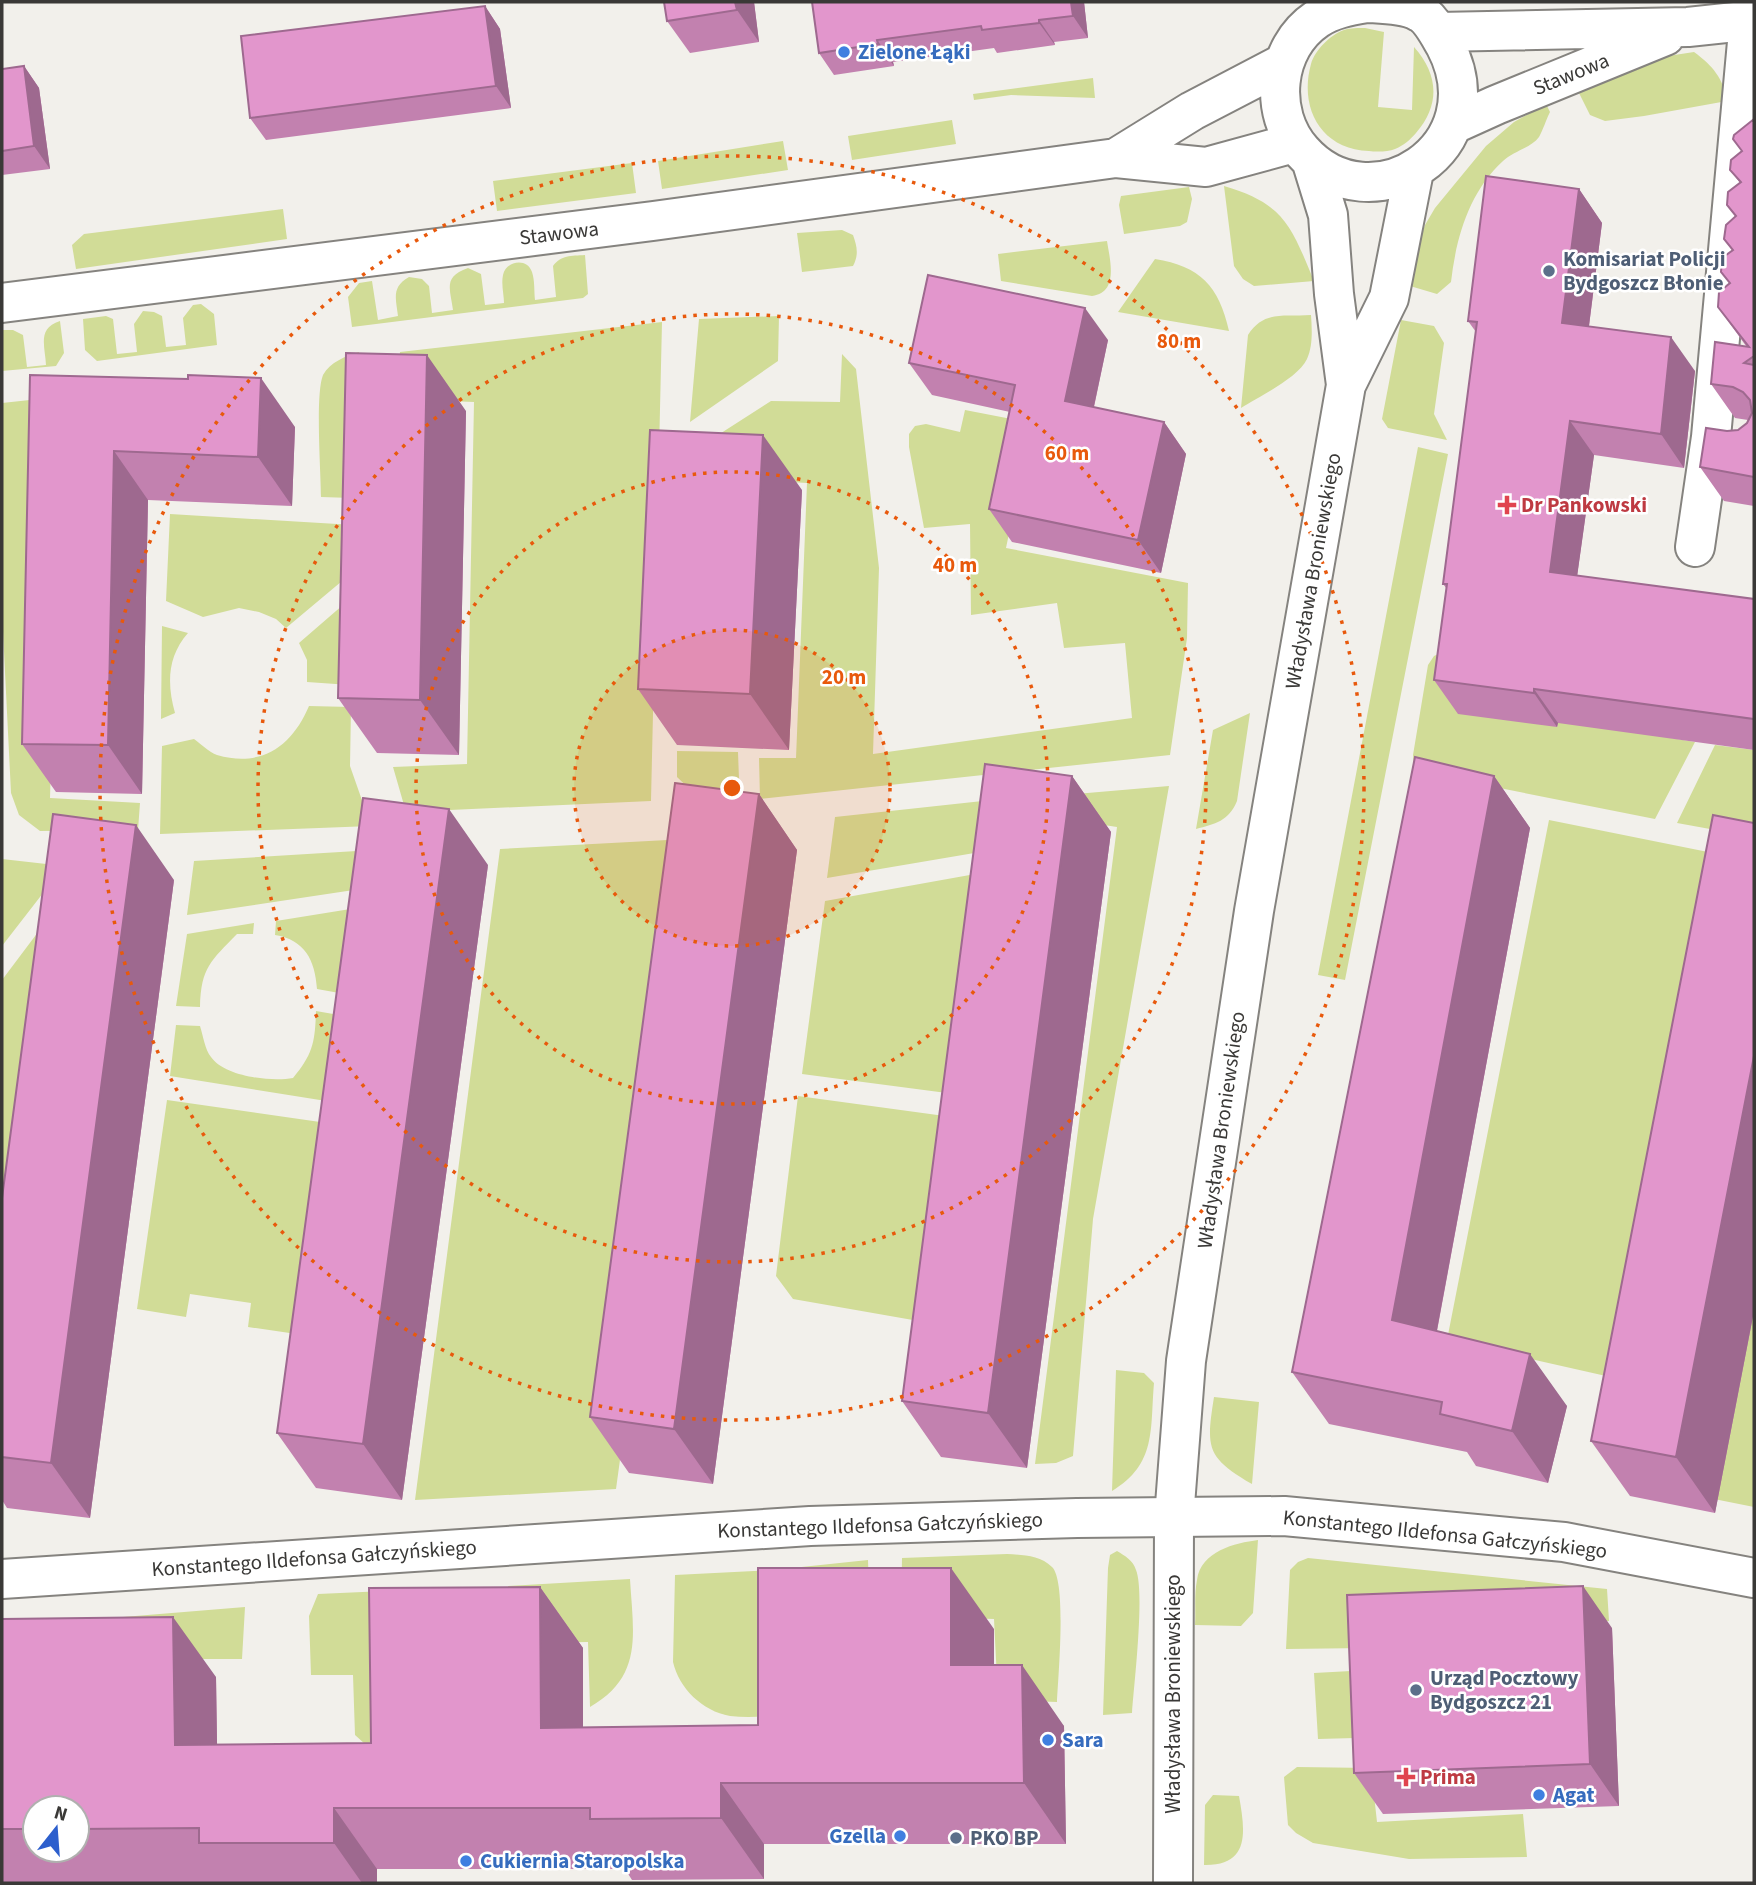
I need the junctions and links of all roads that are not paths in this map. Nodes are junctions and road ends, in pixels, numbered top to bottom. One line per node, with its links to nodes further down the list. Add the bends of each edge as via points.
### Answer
1 (1317, 11): 2 (street, via 1367,3); 5 (street)
2 (1425, 15): 4 (street, Stawowa); 6 (street, via 1453,60 1459,93)
3 (1752, 20): 4 (street, Stawowa); 12 (street, via 1727,439)
4 (1688, 27): 6 (street, Stawowa)
5 (1284, 63): 7 (street, via 1279,90 1285,123); 8 (street, Stawowa, via 1192,111)
6 (1454, 124): 9 (street)
7 (1303, 153): 8 (street, Stawowa, via 1206,167); 9 (street, via 1339,177 1370,182); 11 (street, Władysława Broniewskiego, via 1328,215)
8 (1116, 158): 10 (street, Stawowa)
9 (1414, 171): 11 (street, Władysława Broniewskiego, via 1389,298)
10 (2, 303)
11 (1346, 385): 13 (street, Władysława Broniewskiego, via 1254,911 1186,1361)
12 (1695, 547)
13 (1174, 1518): 14 (street, Konstantego Ildefonsa Gałczyńskiego, via 1284,1516 1468,1532 1564,1542); 15 (street, Konstantego Ildefonsa Gałczyńskiego, via 810,1526); 16 (street, Władysława Broniewskiego)
14 (1754, 1578)
15 (2, 1579)
16 (1173, 1883)

